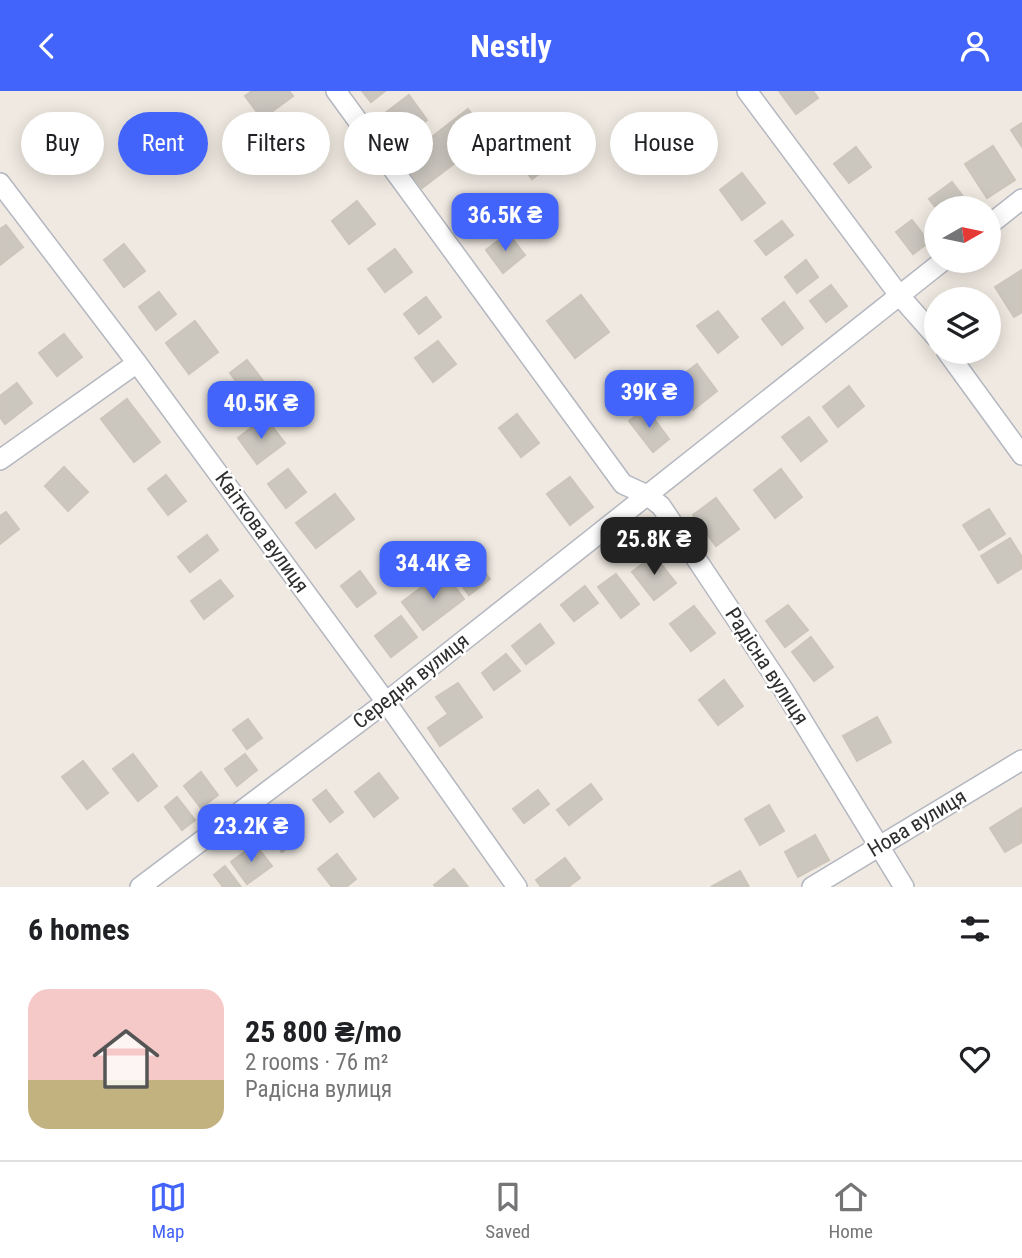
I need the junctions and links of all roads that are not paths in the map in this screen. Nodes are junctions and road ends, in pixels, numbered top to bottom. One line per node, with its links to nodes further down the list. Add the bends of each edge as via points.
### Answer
1 (336, 91): 13 (street, Радісна вулиця, via 623,484)
2 (747, 91): 7 (street)
3 (0, 183): 9 (street, Квіткова вулиця)
4 (1022, 199): 5 (street)
5 (1001, 216)
6 (927, 273): 7 (street, Середня вулиця)
7 (899, 295): 8 (street); 13 (street, Середня вулиця)
8 (924, 323)
9 (137, 363): 12 (street); 14 (street, Квіткова вулиця)
10 (956, 364): 11 (street)
11 (1022, 456)
12 (0, 460)
13 (647, 495): 14 (street, Середня вулиця); 16 (street, Радісна вулиця, via 661,506 783,689)
14 (386, 702): 17 (street, Середня вулиця); 18 (street, Квіткова вулиця)
15 (1022, 760): 16 (street, Нова вулиця)
16 (879, 846): 19 (street, Нова вулиця); 20 (street, Радісна вулиця)
17 (140, 887)
18 (517, 887)
19 (812, 887)
20 (904, 887)

